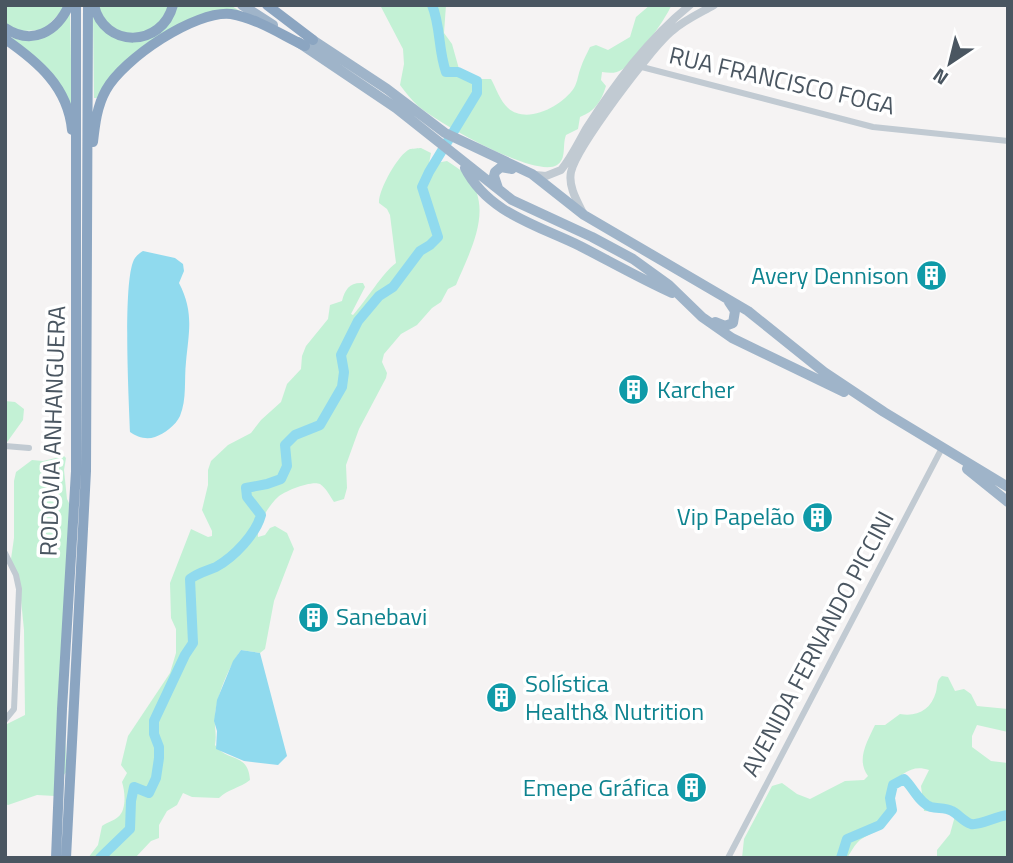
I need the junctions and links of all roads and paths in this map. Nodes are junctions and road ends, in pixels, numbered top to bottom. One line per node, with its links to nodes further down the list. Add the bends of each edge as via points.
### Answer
1 (69, 5): 11 (highway, via 56,26 38,36 22,36)
2 (76, 5): 20 (highway, RODOVIA ANHANGUERA)
3 (88, 5): 20 (highway, RODOVIA ANHANGUERA)
4 (93, 5): 5 (highway, via 106,27 136,38 165,24)
5 (173, 5)
6 (242, 5): 13 (highway)
7 (258, 5): 13 (highway)
8 (267, 5): 13 (highway)
9 (690, 5): 14 (street)
10 (714, 5): 14 (street, via 672,31)
11 (5, 28)
12 (5, 39): 20 (highway, via 38,63 65,102)
13 (309, 43): 15 (highway); 20 (highway, via 227,14 198,18 170,34 124,68 105,91)
14 (636, 65): 16 (street, RUA FRANCISCO FOGA, via 873,127); 18 (street, via 612,91 561,170 546,176); 21 (street, via 571,170 571,185)
15 (431, 130): 17 (highway); 18 (highway)
16 (1008, 141)
17 (459, 160): 19 (highway); 22 (highway, via 483,194 498,206)
18 (532, 174): 19 (highway, via 499,168 494,176); 21 (highway)
19 (500, 191): 22 (highway, via 526,209 633,259)
20 (83, 194): 34 (highway, RODOVIA ANHANGUERA, via 76,471); 35 (highway, RODOVIA ANHANGUERA, via 86,471)
21 (584, 215): 23 (highway)
22 (685, 299): 24 (highway)
23 (727, 299): 24 (highway, via 735,311 730,325); 25 (highway)
24 (702, 317): 25 (highway, via 745,346)
25 (884, 412): 27 (highway)
26 (5, 446): 28 (street)
27 (942, 447): 29 (highway); 36 (street, AVENIDA FERNANDO PICCINI)
28 (29, 448)
29 (953, 454): 30 (highway); 31 (highway)
30 (1008, 487)
31 (1008, 502)
32 (5, 554): 33 (street, via 19,589 14,709)
33 (5, 720)
34 (56, 858)
35 (66, 858)
36 (728, 858)

